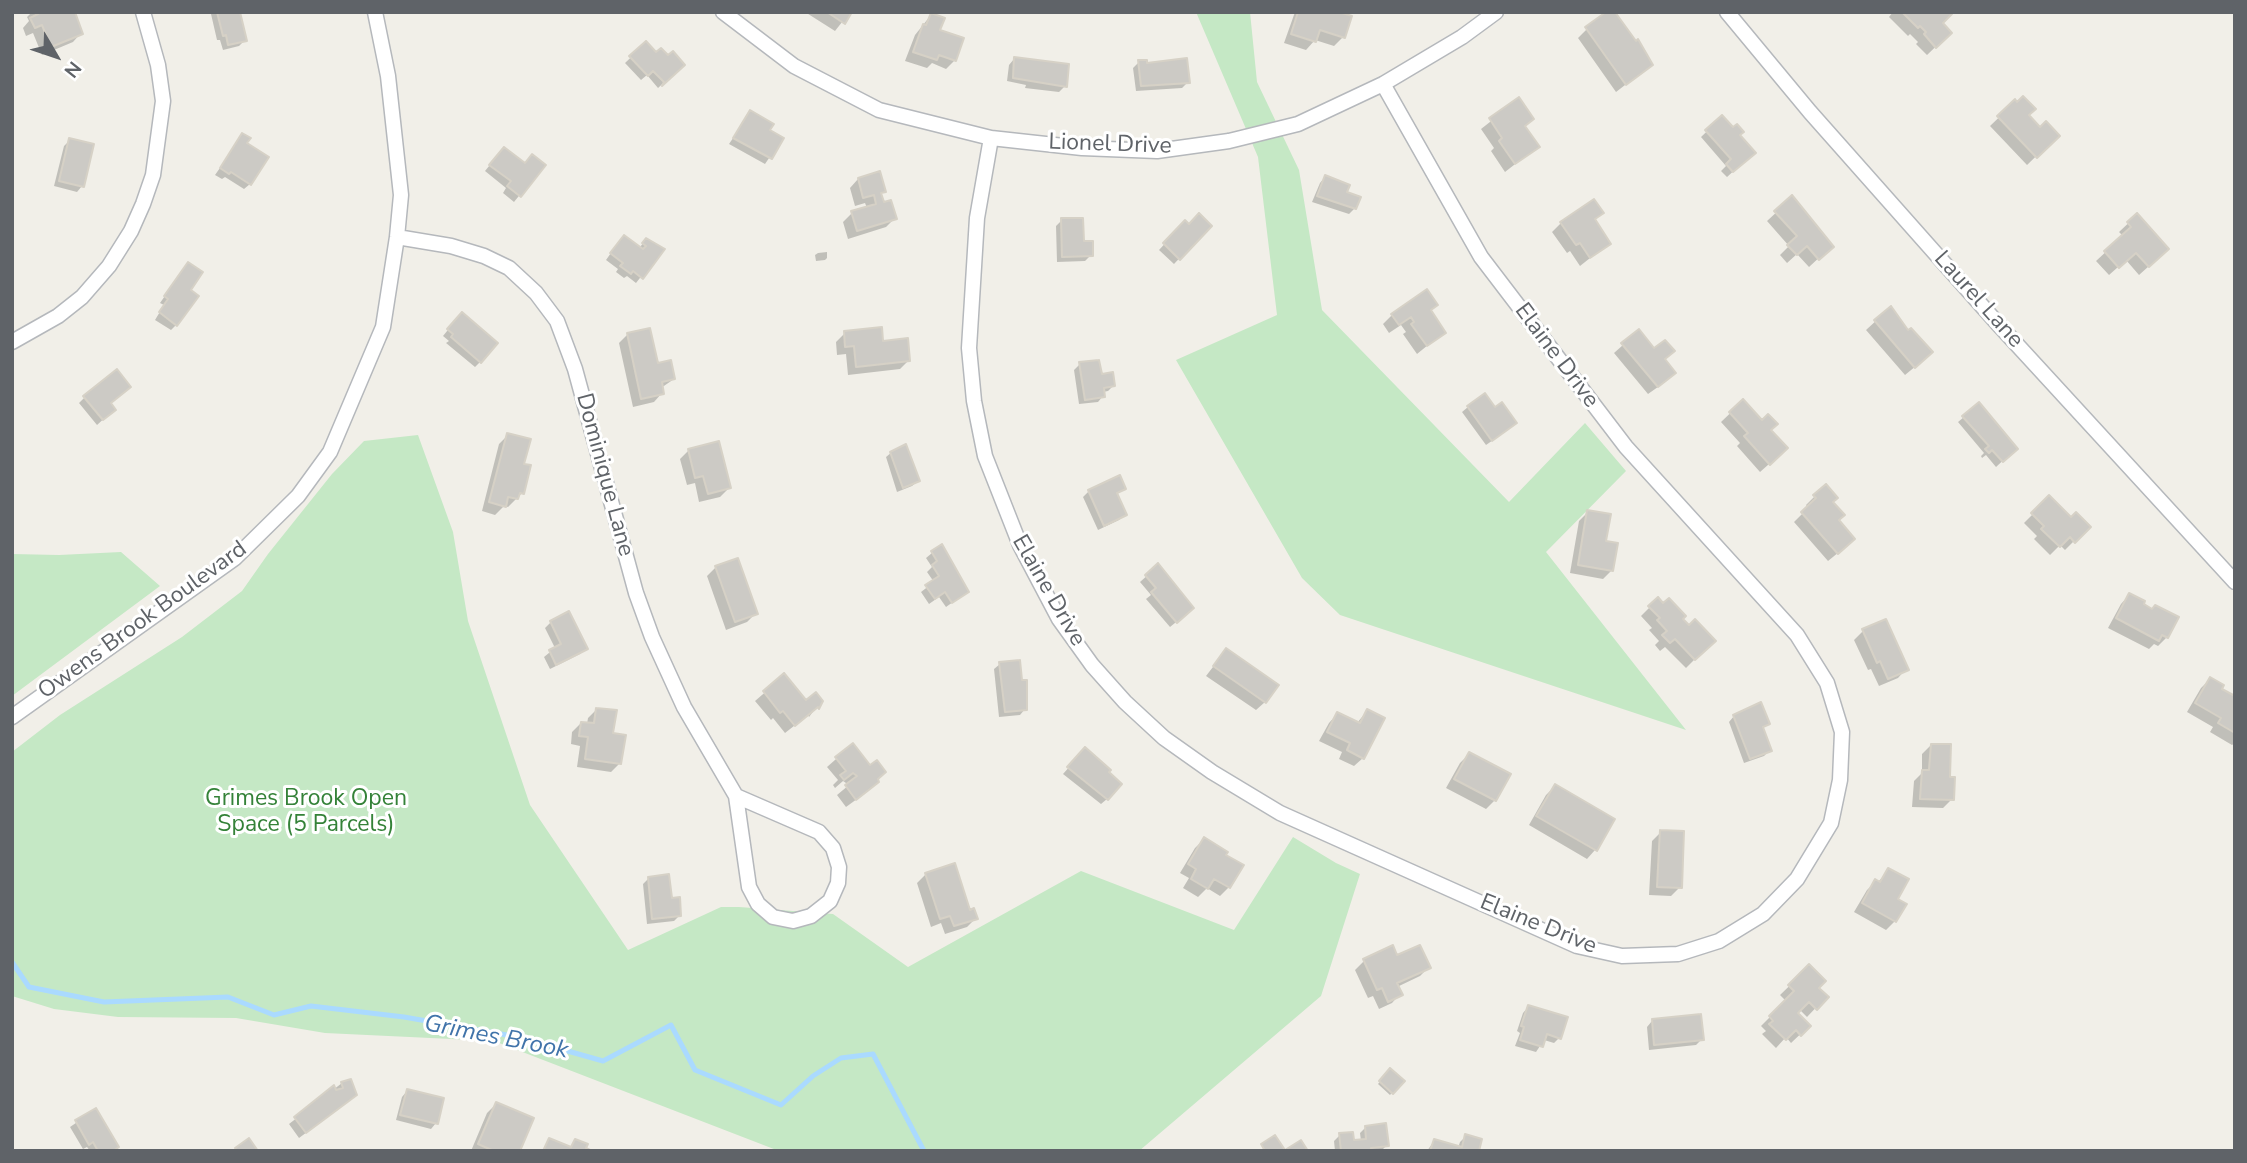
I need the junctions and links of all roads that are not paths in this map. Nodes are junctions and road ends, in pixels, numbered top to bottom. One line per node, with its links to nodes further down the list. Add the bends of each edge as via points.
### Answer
1 (143, 12): 9 (street, via 163,101 153,175 143,204 110,266 82,297)
2 (374, 12): 8 (street, Owens Brook Boulevard, via 388,76 401,195)
3 (723, 12): 7 (street, Lionel Drive, via 794,66 880,110)
4 (1496, 12): 6 (street, Lionel Drive)
5 (1727, 12): 10 (street, Laurel Lane, via 1998,324)
6 (1383, 84): 7 (street, Lionel Drive, via 1298,124 1229,141 1157,150); 7 (street, Elaine Drive, via 1481,257 1626,447 1797,635 1827,684 1842,732 1840,780 1831,822 1797,879 1763,914 1719,942 1678,954 1622,956 1577,946 1280,813 1164,738 1125,702 1059,619 1020,545 985,456 969,348 977,218)
7 (991, 138)
8 (397, 237): 11 (street, Owens Brook Boulevard, via 379,339 330,452 298,496 234,558); 12 (street, Dominique Lane, via 451,246 509,268 557,321 652,637 684,707)
9 (12, 342)
10 (2235, 582)
11 (12, 717)
12 (736, 796): 12 (street, Dominique Lane, via 749,887 758,904 773,917 793,921 811,916 830,901 838,883 833,848 819,832)

